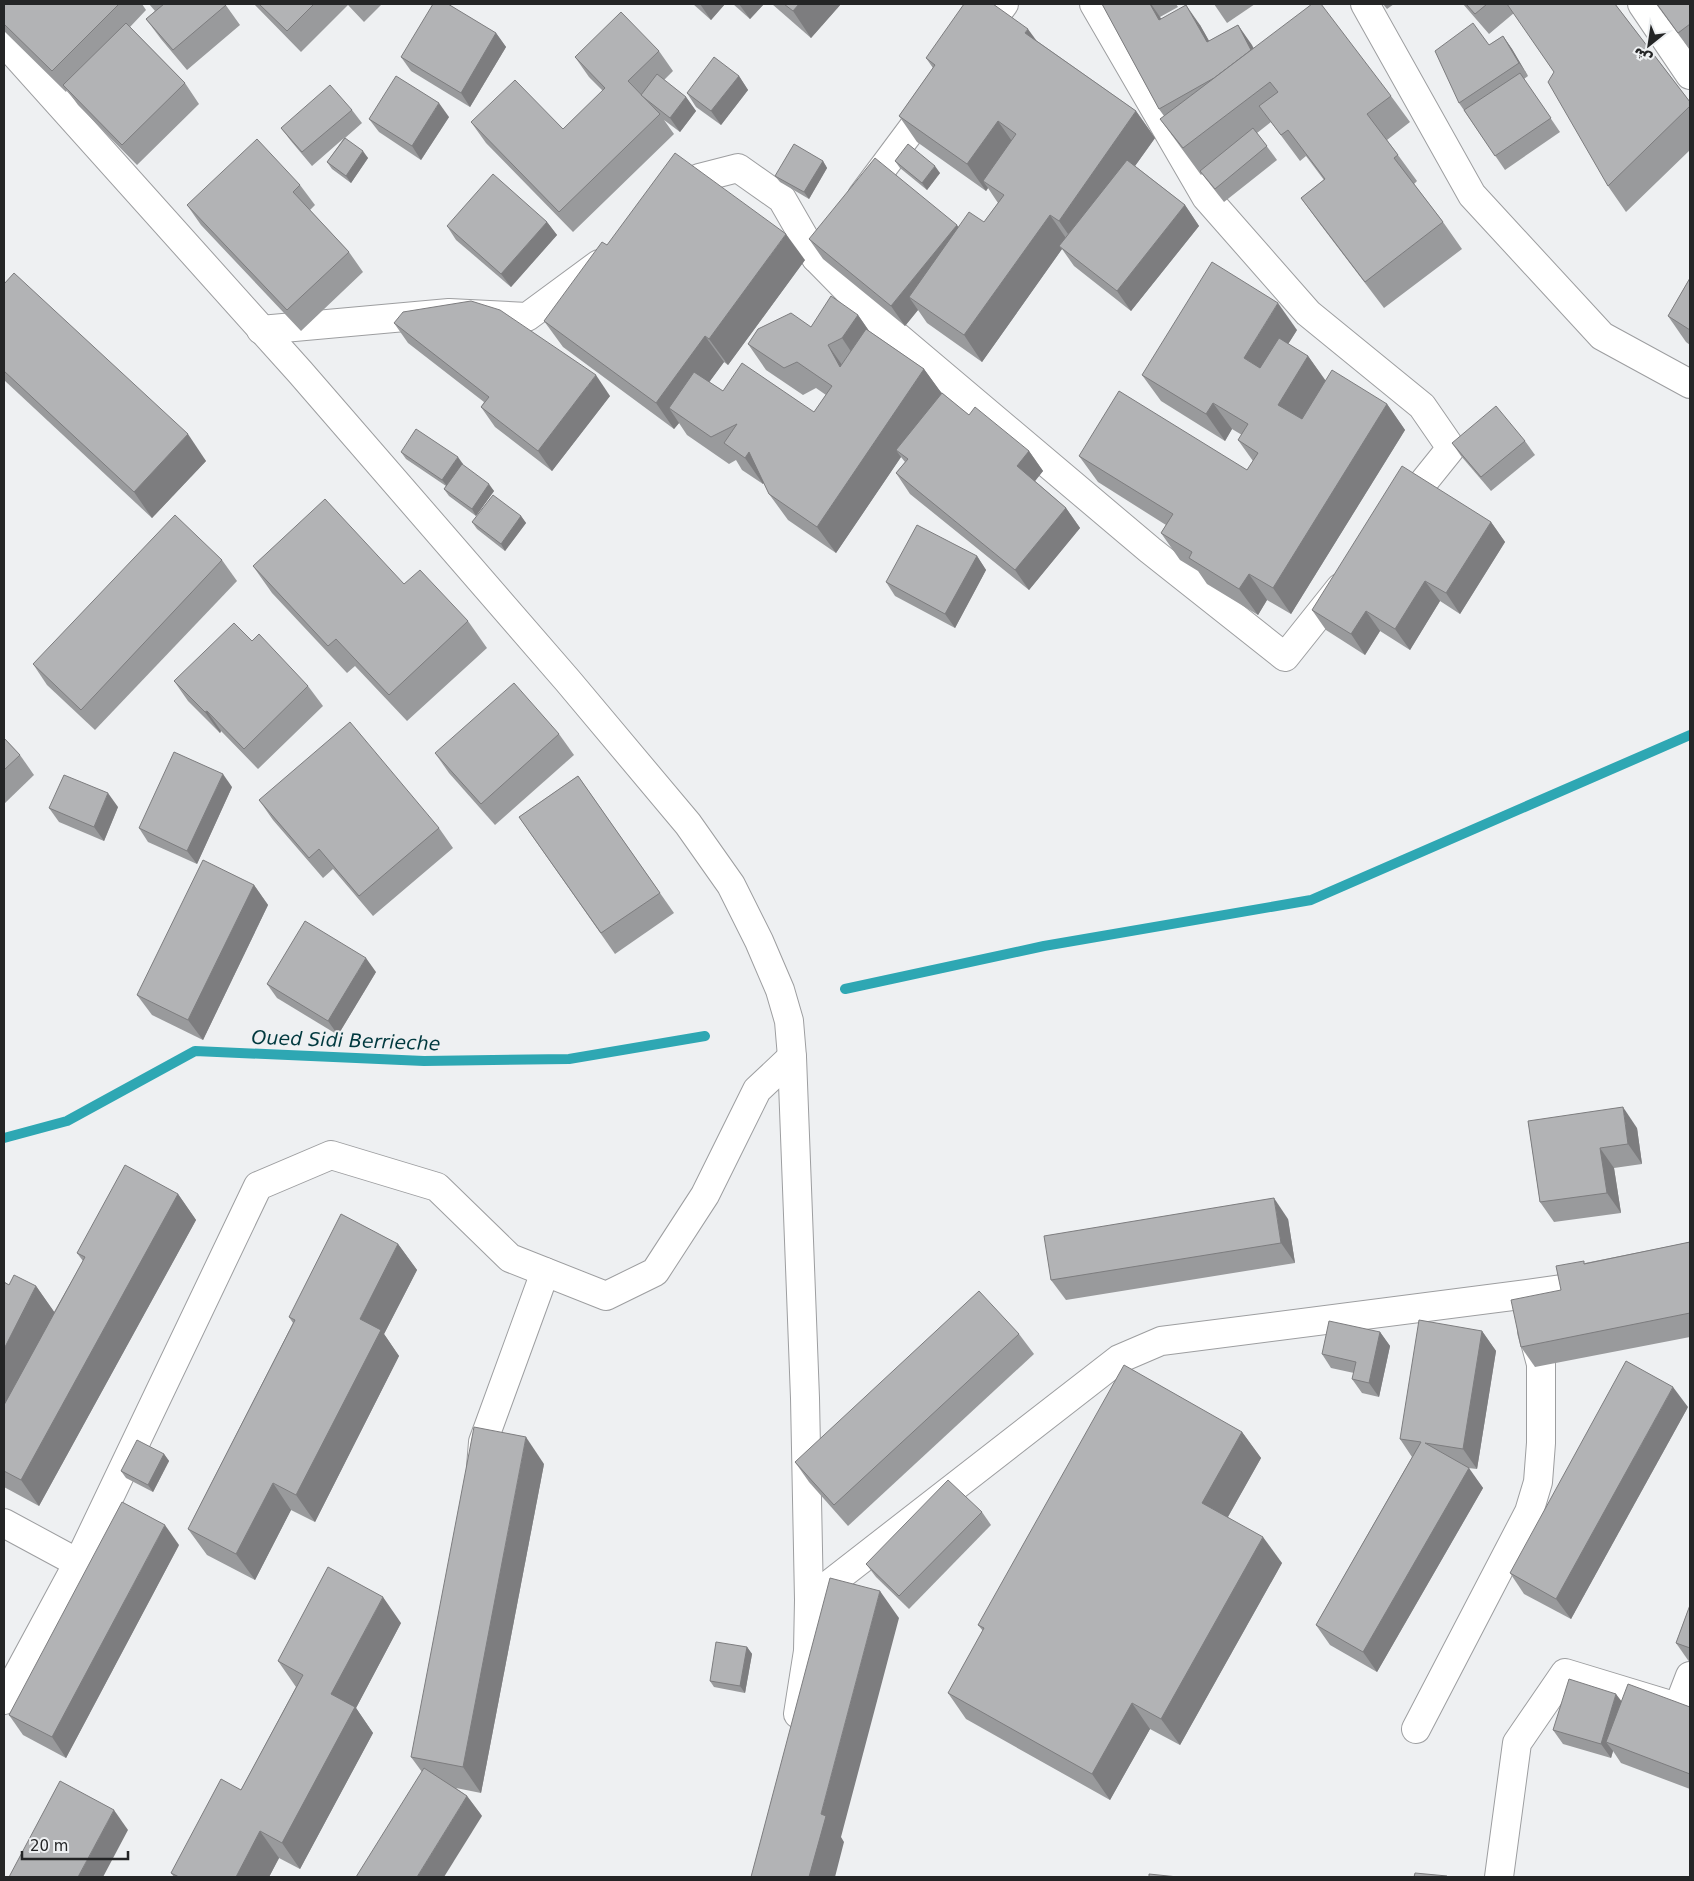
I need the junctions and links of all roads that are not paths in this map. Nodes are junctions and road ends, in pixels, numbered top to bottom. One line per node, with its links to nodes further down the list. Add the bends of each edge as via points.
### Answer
1 (1004, 4): 6 (street)
2 (1094, 4): 15 (street, via 1206,197 1308,314 1422,406 1451,448)
3 (1365, 4): 14 (street, via 1472,195 1602,336)
4 (1642, 4): 8 (street)
5 (4, 42): 7 (street)
6 (963, 59)
7 (16, 71): 13 (street)
8 (1690, 75)
9 (945, 83): 12 (street)
10 (655, 216): 12 (street, via 699,178 738,168 782,199)
11 (618, 248): 13 (street, via 527,317 449,313)
12 (816, 258): 16 (street, via 882,323 1150,550 1285,657)
13 (261, 330): 17 (street, via 688,824 731,885 759,941 780,990 789,1022)
14 (1690, 384)
15 (1389, 525)
16 (1353, 572)
17 (792, 1057): 18 (street, via 757,1090 705,1195 655,1272 606,1296); 24 (street)
18 (545, 1272): 21 (street, via 483,1442); 23 (street, via 510,1258 436,1187 331,1155 258,1186)
19 (1624, 1280): 20 (street)
20 (1520, 1296): 24 (street, via 1161,1341 1119,1358); 29 (street, via 1541,1364 1538,1482 1530,1512)
21 (479, 1491)
22 (4, 1523): 23 (street)
23 (78, 1563): 25 (street)
24 (809, 1600): 30 (street, via 808,1651)
25 (12, 1663): 27 (street)
26 (1690, 1676): 28 (street)
27 (4, 1700)
28 (1684, 1709): 31 (street, via 1564,1673 1517,1743)
29 (1416, 1729)
30 (794, 1737)
31 (1499, 1877)

